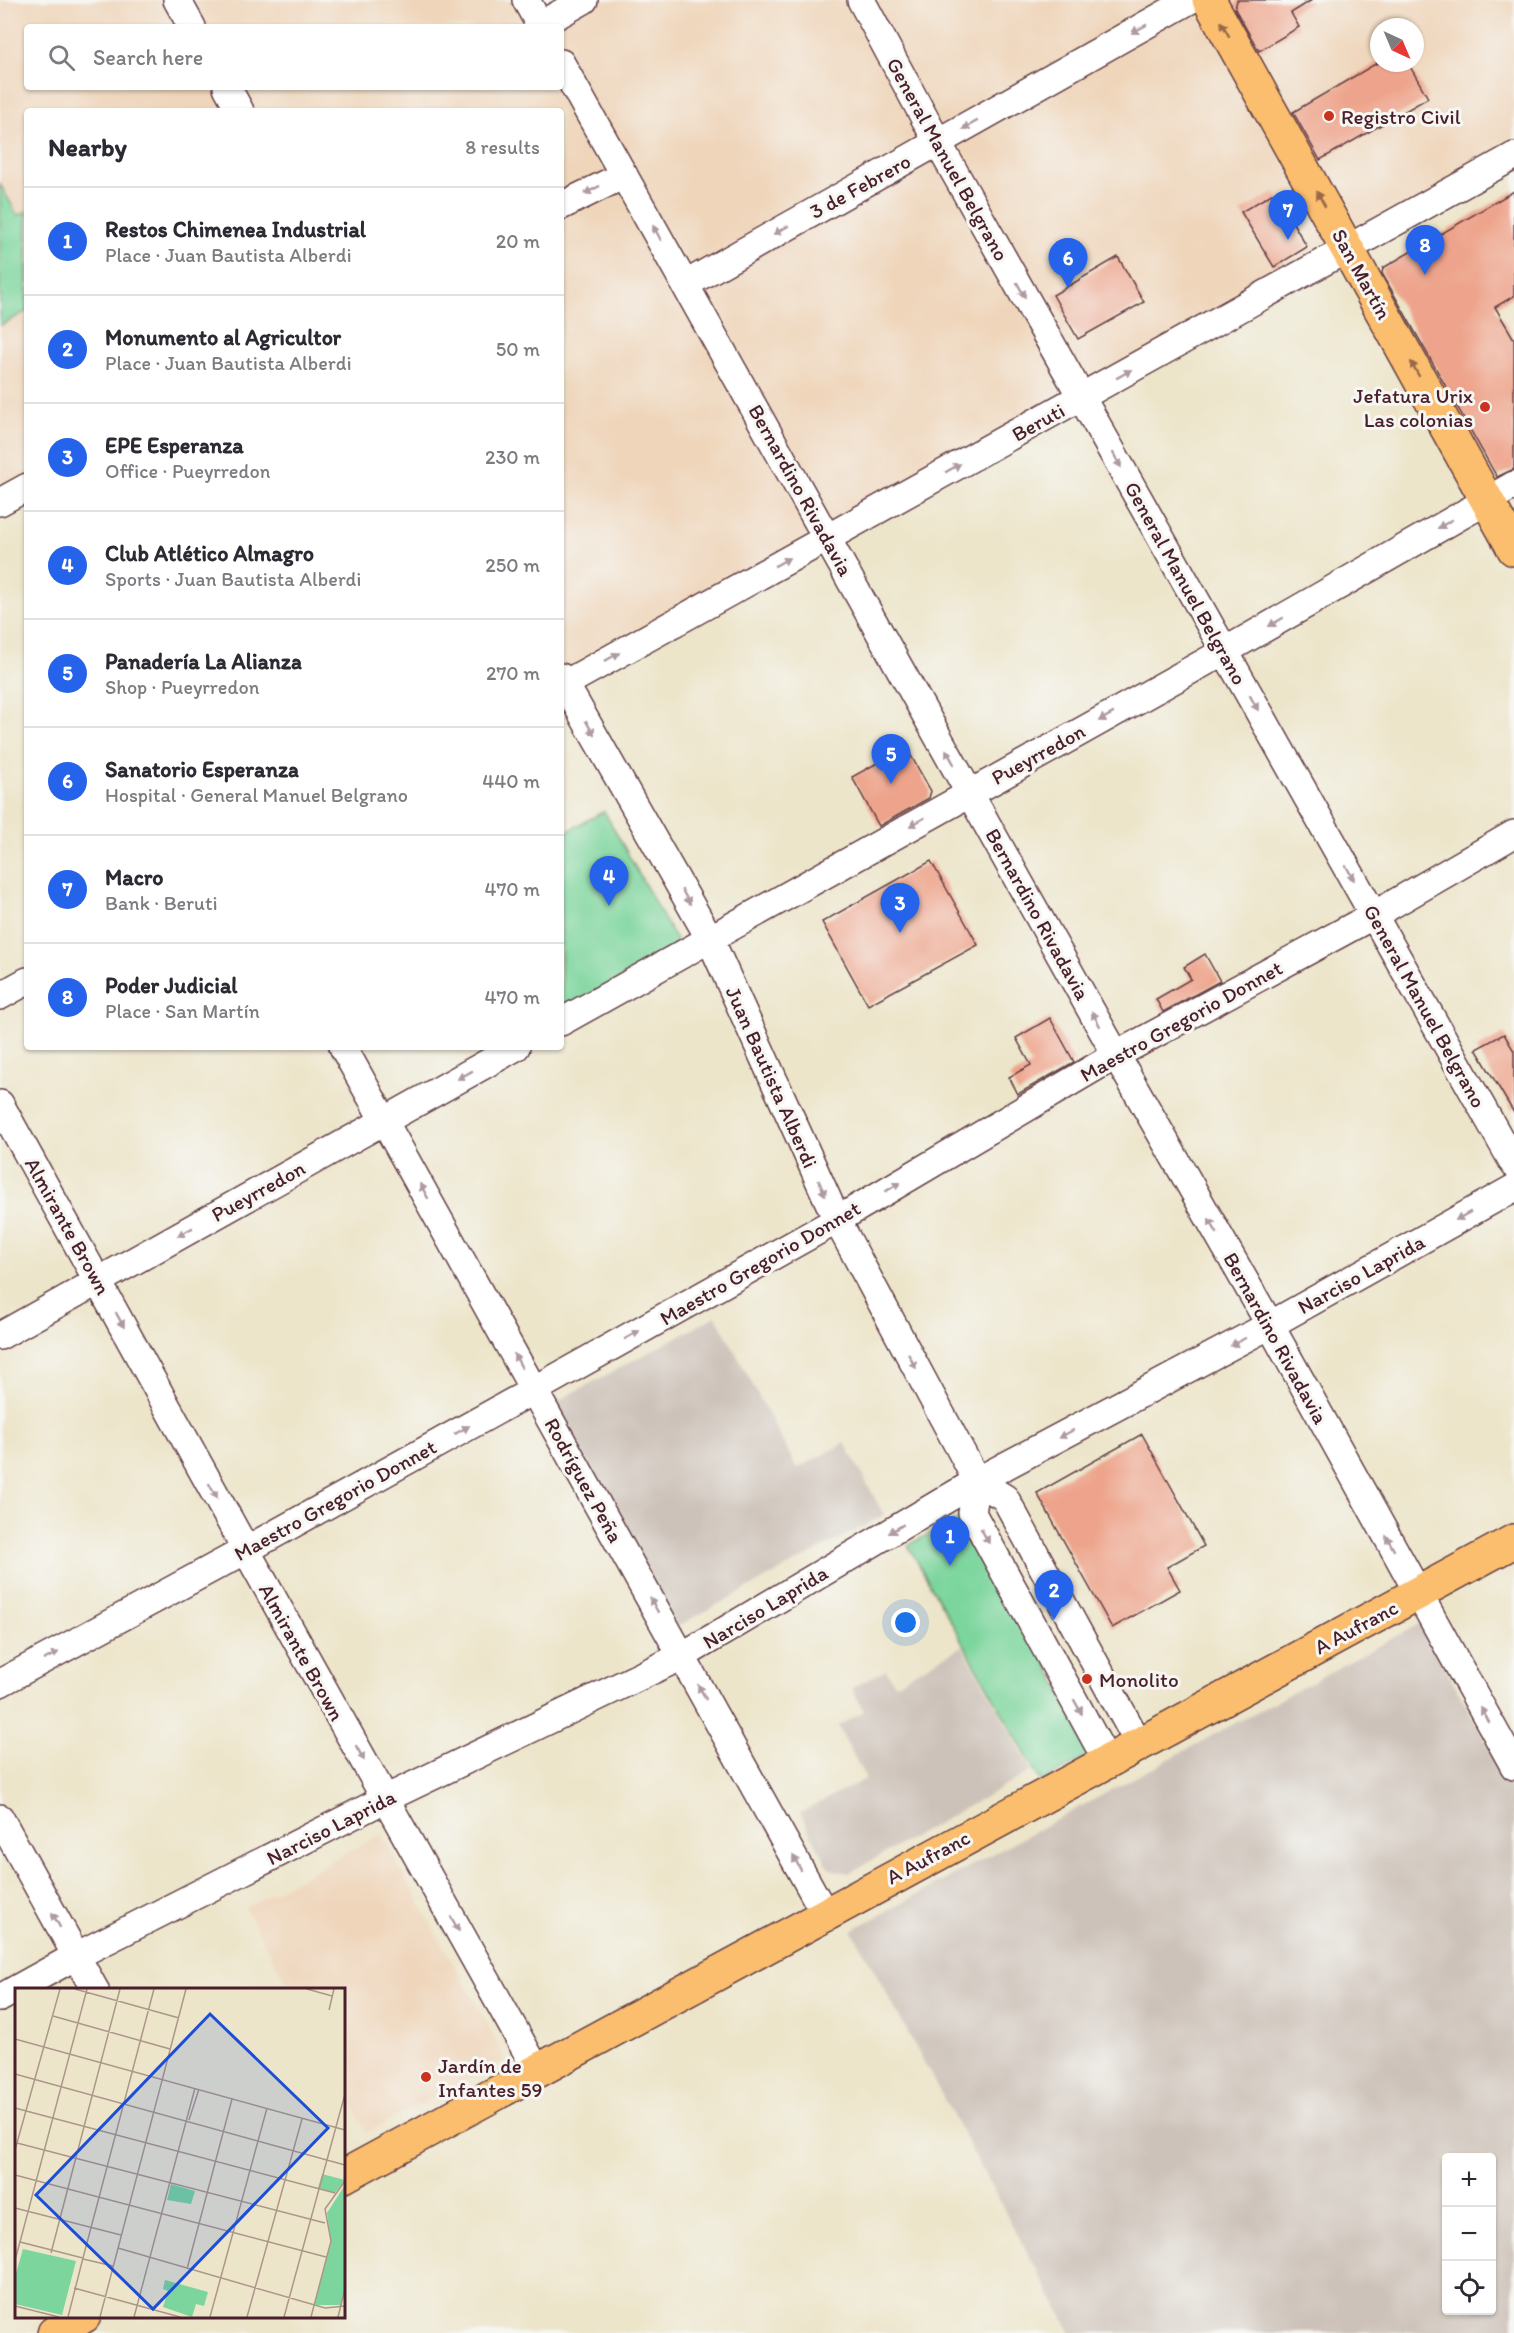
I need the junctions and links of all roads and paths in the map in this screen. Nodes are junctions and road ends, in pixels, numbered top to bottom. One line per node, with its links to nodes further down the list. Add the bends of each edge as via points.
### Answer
1 (177, 0): 7 (street)
2 (526, 0): 8 (street)
3 (584, 0): 9 (street)
4 (861, 0): 13 (street, General Manuel Belgrano)
5 (1190, 0): 13 (street, 3 de Febrero, one-way to 13)
6 (1209, 0): 17 (main road, San Martín, one-way to 6)
7 (190, 24)
8 (540, 24)
9 (544, 24)
10 (564, 68): 15 (street, Bernardino Rivadavia)
11 (229, 90): 12 (street)
12 (238, 108)
13 (938, 142): 18 (street, 3 de Febrero, one-way to 18); 19 (street, General Manuel Belgrano, one-way to 19)
14 (1514, 156): 17 (street, Beruti)
15 (624, 175): 16 (street, one-way to 16); 18 (street, Bernardino Rivadavia, one-way to 15)
16 (564, 205)
17 (1348, 248): 19 (street, Beruti, one-way to 17); 21 (main road, San Martín, one-way to 17)
18 (686, 284): 23 (street, Bernardino Rivadavia)
19 (1082, 398): 23 (street, Beruti, one-way to 19); 25 (street, General Manuel Belgrano, one-way to 25)
20 (24, 489): 22 (street)
21 (1500, 493): 24 (main road, San Martín); 25 (street, Pueyrredon, one-way to 25)
22 (0, 502)
23 (827, 537): 26 (street, Beruti, one-way to 23); 28 (street, Bernardino Rivadavia, one-way to 23)
24 (1514, 549)
25 (1225, 651): 28 (street, Pueyrredon, one-way to 28); 30 (street, General Manuel Belgrano, one-way to 30)
26 (564, 681)
27 (564, 685): 31 (street, Juan Bautista Alberdi, one-way to 31)
28 (970, 792): 31 (street, Pueyrredon, one-way to 31); 37 (street, Bernardino Rivadavia, one-way to 28)
29 (1514, 834): 30 (street, Maestro Gregorio Donnet)
30 (1374, 915): 37 (street, Maestro Gregorio Donnet); 40 (street, General Manuel Belgrano)
31 (710, 939): 34 (street, Pueyrredon); 42 (street, Juan Bautista Alberdi, one-way to 42)
32 (24, 983): 33 (street)
33 (0, 996)
34 (564, 1020)
35 (345, 1050): 39 (street, Rodríguez Peña)
36 (511, 1050): 39 (street, Pueyrredon, one-way to 39)
37 (1116, 1055): 42 (street, Maestro Gregorio Donnet, one-way to 37); 44 (street, Bernardino Rivadavia, one-way to 37)
38 (0, 1104): 43 (street, Almirante Brown)
39 (384, 1120): 43 (street, Pueyrredon, one-way to 43); 46 (street, Rodríguez Peña, one-way to 39)
40 (1514, 1164)
41 (1514, 1188): 44 (street, Narciso Laprida, one-way to 44)
42 (837, 1220): 46 (street, Maestro Gregorio Donnet, one-way to 42); 47 (street, Juan Bautista Alberdi, one-way to 47)
43 (98, 1281): 45 (street, Pueyrredon); 49 (street, Almirante Brown, one-way to 49)
44 (1270, 1325): 47 (street, Narciso Laprida, one-way to 47); 50 (street, Bernardino Rivadavia, one-way to 44)
45 (0, 1336)
46 (534, 1390): 49 (street, Maestro Gregorio Donnet, one-way to 46); 51 (street, Rodríguez Peña, one-way to 46)
47 (977, 1481): 51 (street, Narciso Laprida, one-way to 51); 53 (street, via 1005,1498); 54 (street, one-way to 54, via 972,1513)
48 (1514, 1541): 50 (main road, A Aufranc)
49 (246, 1550): 52 (street, Maestro Gregorio Donnet, one-way to 49); 56 (street, Almirante Brown, one-way to 56)
50 (1418, 1594): 53 (main road, A Aufranc); 55 (street, Bernardino Rivadavia, one-way to 50)
51 (682, 1656): 56 (street, Narciso Laprida); 58 (street, Rodríguez Peña, one-way to 51)
52 (0, 1683)
53 (1139, 1744): 54 (main road, A Aufranc)
54 (1107, 1761): 58 (main road, A Aufranc)
55 (1514, 1766)
56 (385, 1799): 59 (street, Narciso Laprida); 64 (street, Almirante Brown, one-way to 64)
57 (0, 1818): 59 (street, one-way to 57)
58 (825, 1914): 64 (main road, A Aufranc)
59 (76, 1956): 60 (street, Narciso Laprida); 61 (street)
60 (18, 1988)
61 (94, 1988)
62 (15, 1990): 63 (street, Narciso Laprida)
63 (0, 1998)
64 (538, 2072): 65 (main road, A Aufranc)
65 (345, 2175)
66 (80, 2318): 67 (main road)
67 (54, 2333)

